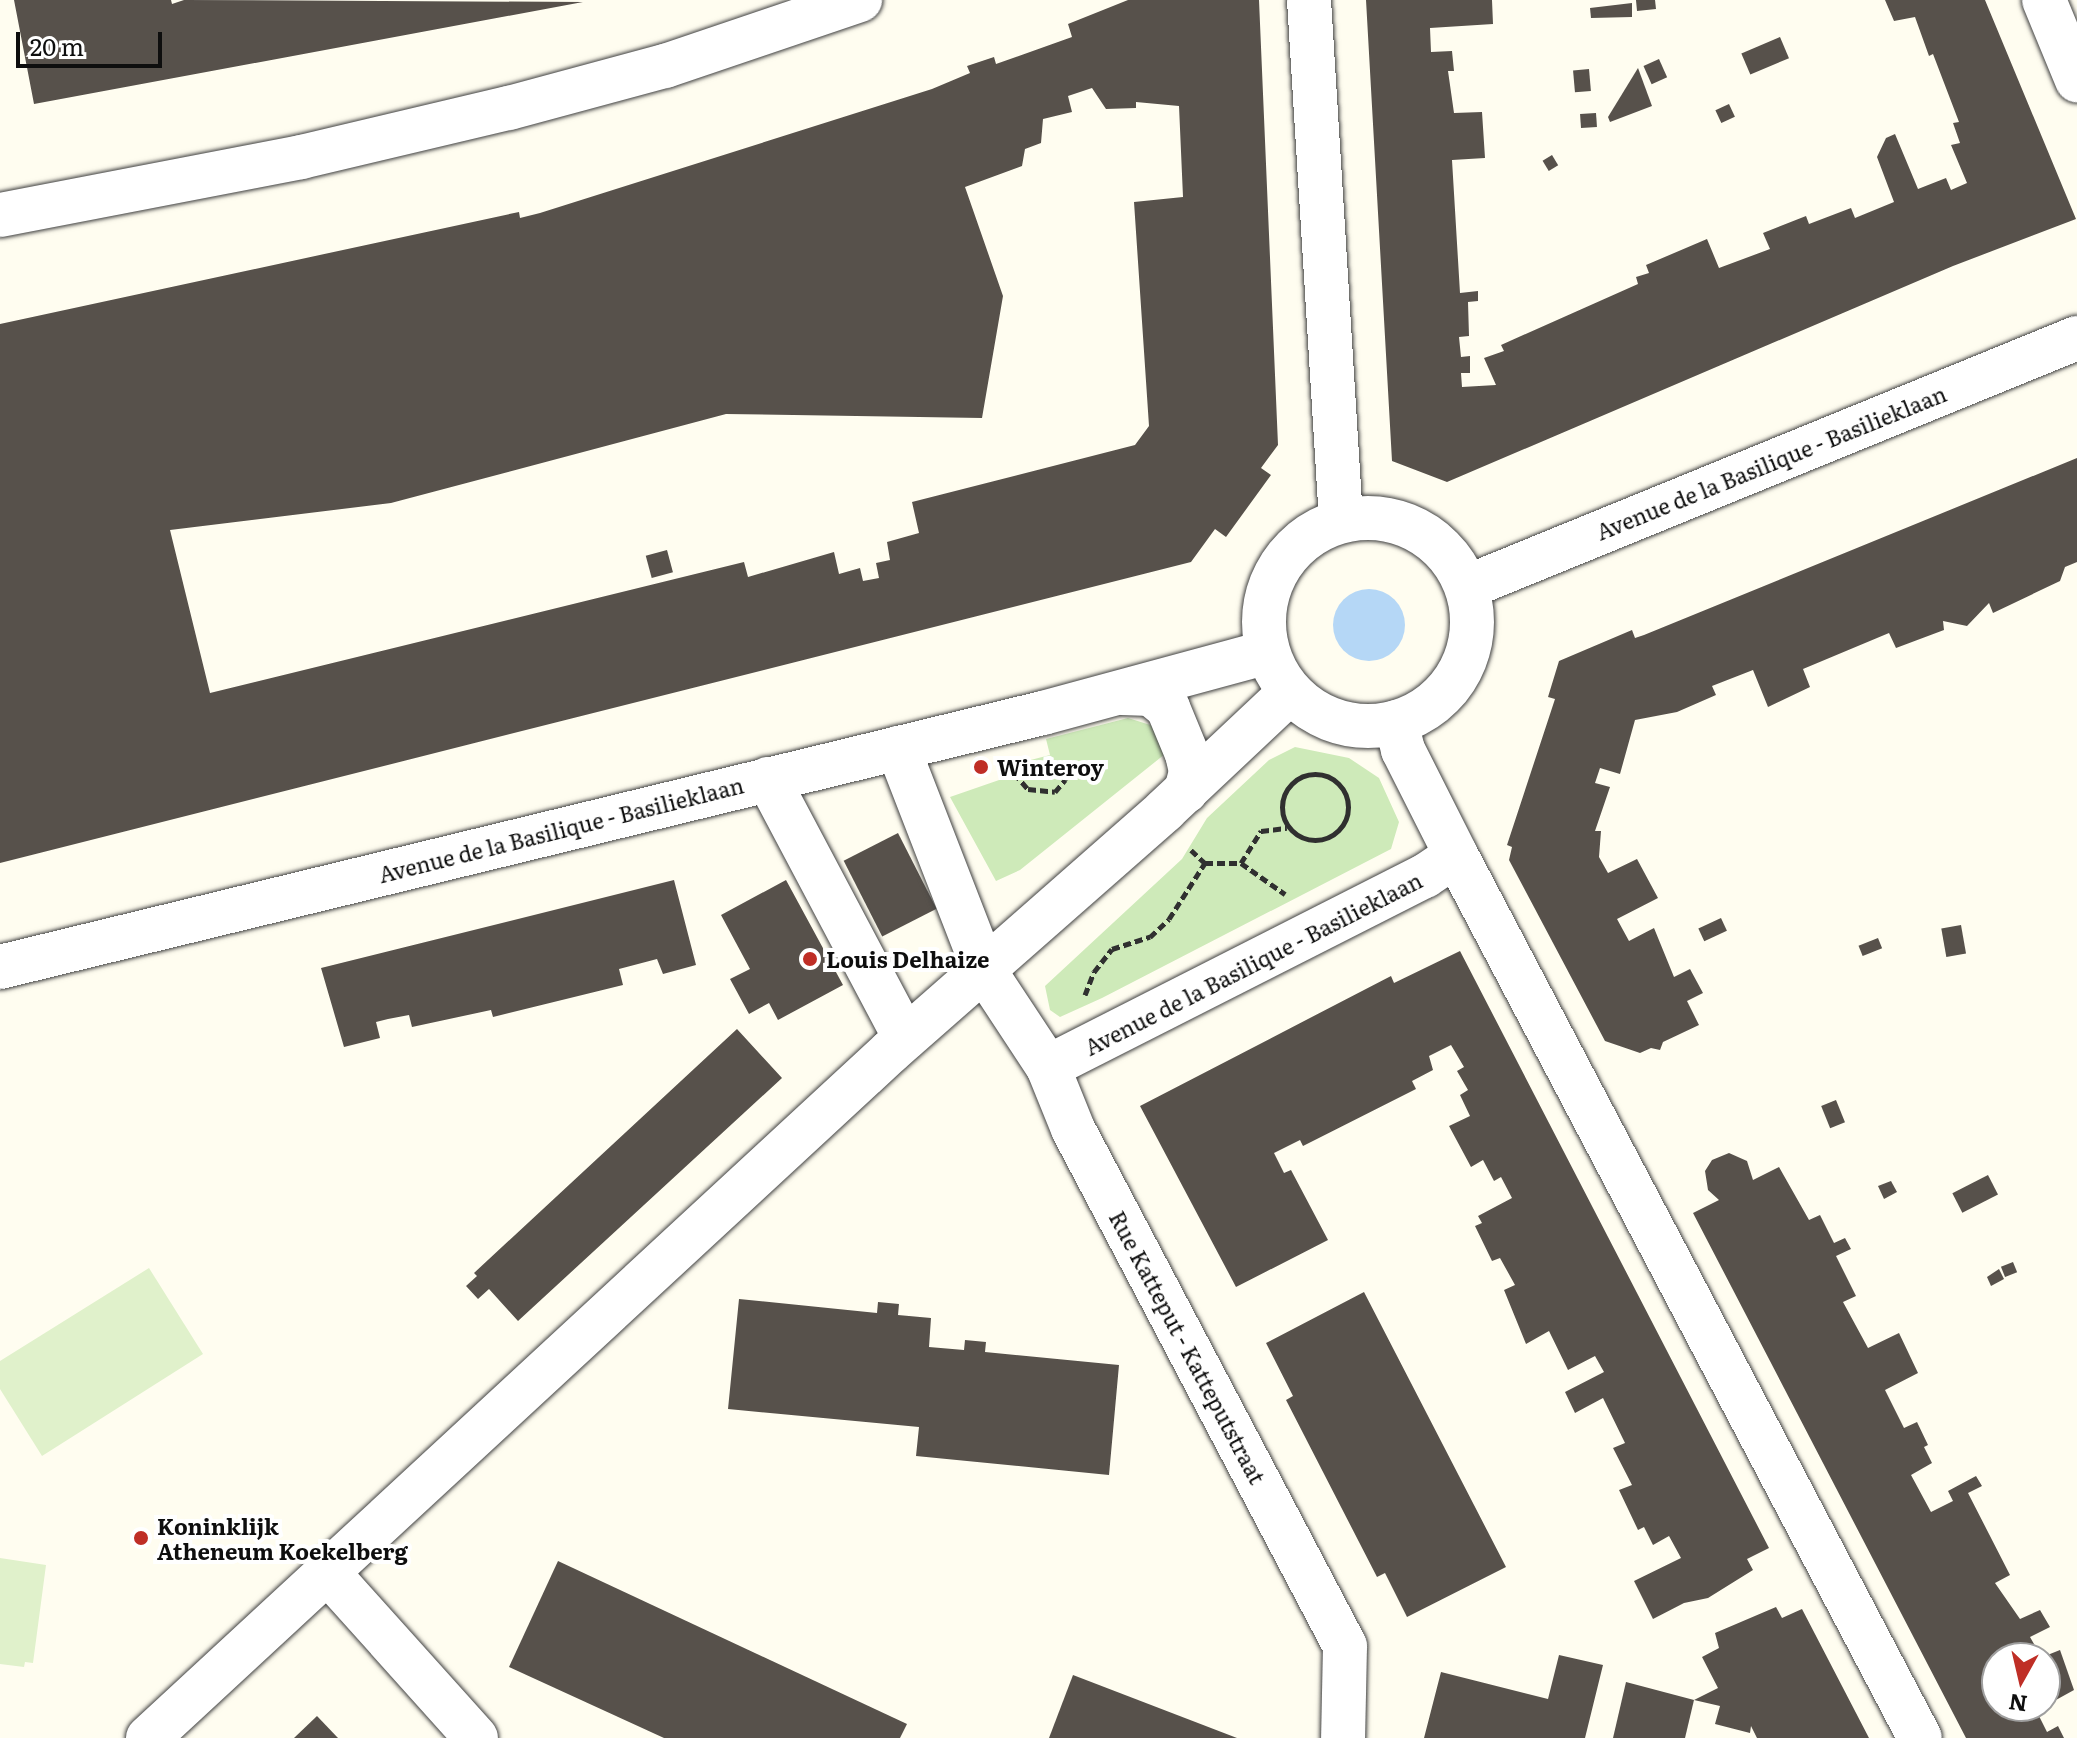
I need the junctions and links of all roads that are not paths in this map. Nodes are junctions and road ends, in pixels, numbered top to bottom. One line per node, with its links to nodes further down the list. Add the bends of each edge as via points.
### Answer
1 (860, 0): 5 (street, via 665,66 509,108 301,157)
2 (1309, 0): 7 (street)
3 (2044, 0): 4 (street)
4 (2077, 80)
5 (0, 215)
6 (2077, 338): 8 (street, Avenue de la Basilique - Basilieklaan)
7 (1341, 520): 8 (street, via 1372,517 1417,530 1452,560); 9 (street, via 1293,548 1276,570 1266,596)
8 (1467, 587): 12 (street, via 1470,644 1461,670 1422,711)
9 (1267, 652): 10 (street); 11 (street, Avenue de la Basilique - Basilieklaan)
10 (1290, 692): 12 (street, via 1312,711 1339,722 1367,727); 15 (street)
11 (1122, 693): 13 (street, Avenue de la Basilique - Basilieklaan); 15 (street, Avenue de la Basilique - Basilieklaan, via 1151,694 1168,708 1191,772)
12 (1396, 722): 16 (street, via 1403,750)
13 (898, 748): 14 (street, Avenue de la Basilique - Basilieklaan); 18 (street, Rue Katteput - Katteputstraat)
14 (768, 779): 17 (street, Avenue de la Basilique - Basilieklaan); 19 (street)
15 (1186, 791): 18 (street)
16 (1456, 855): 20 (street, Avenue de la Basilique - Basilieklaan); 25 (street)
17 (0, 967)
18 (984, 970): 19 (street); 20 (street, Rue Katteput - Katteputstraat)
19 (905, 1038): 21 (street)
20 (1048, 1067): 24 (street, Rue Katteput - Katteputstraat, via 1073,1129 1345,1646)
21 (329, 1574): 22 (street); 23 (street)
22 (148, 1738)
23 (476, 1738)
24 (1343, 1738)
25 (1920, 1738)

